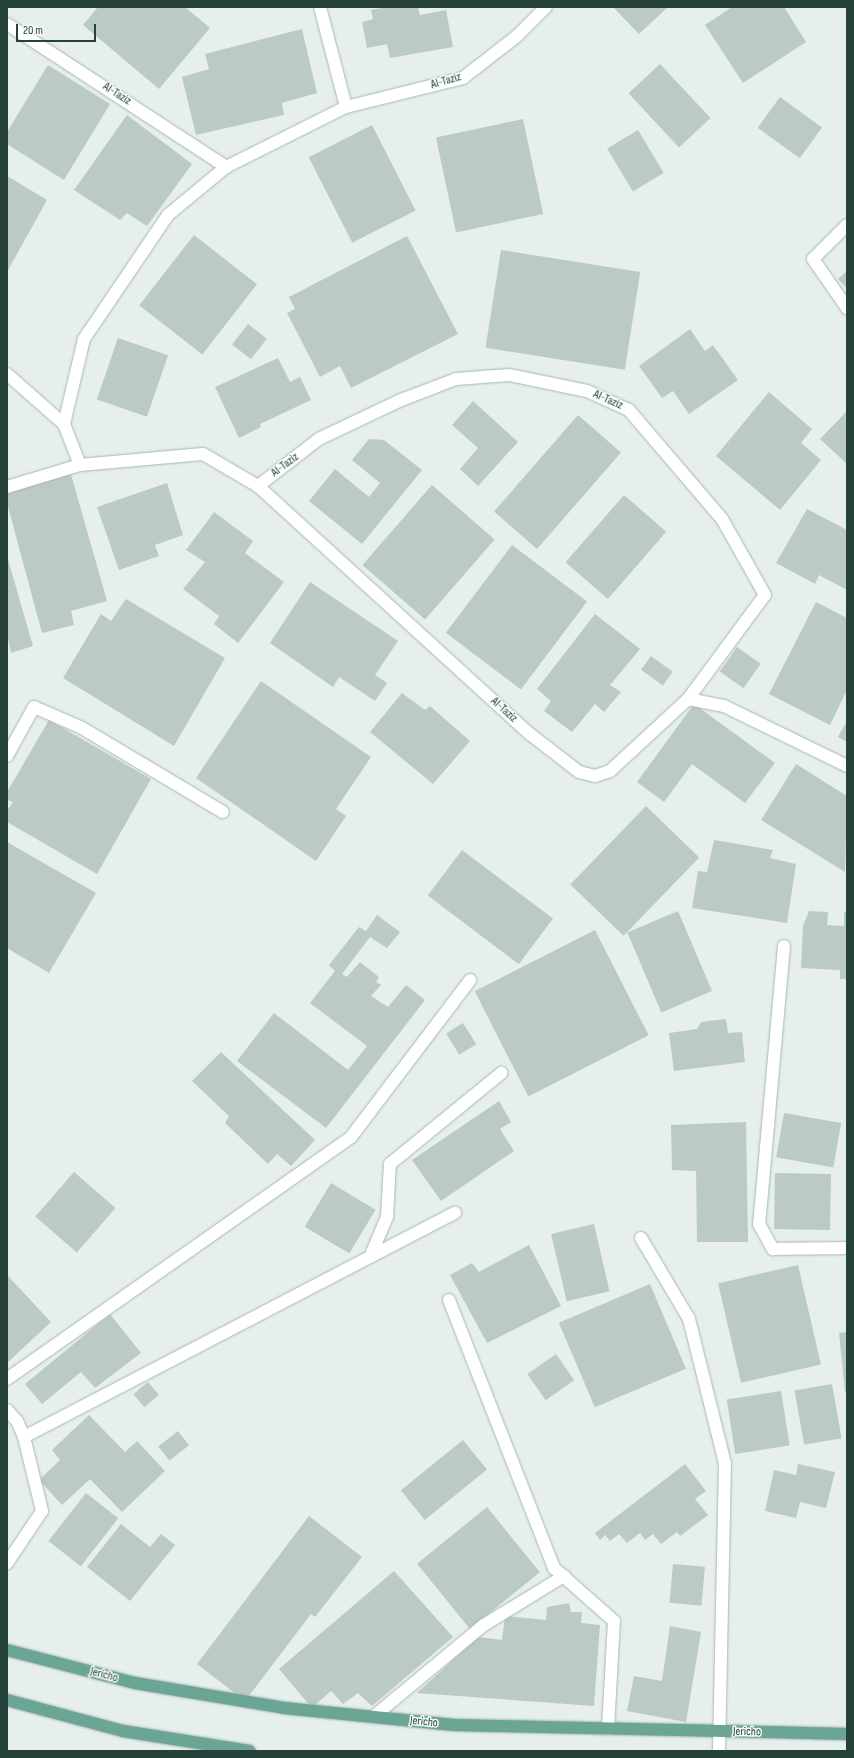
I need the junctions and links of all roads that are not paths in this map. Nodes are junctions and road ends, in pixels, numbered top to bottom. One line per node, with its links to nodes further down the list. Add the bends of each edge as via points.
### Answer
1 (320, 7): 4 (street)
2 (546, 7): 4 (street, Al-Taziz, via 517,36 463,78)
3 (7, 24): 5 (street, Al-Taziz)
4 (346, 108): 5 (street, Al-Taziz)
5 (226, 167): 9 (street, Al-Taziz, via 168,215 84,339)
6 (847, 225): 7 (street, via 813,259)
7 (847, 308)
8 (7, 374): 9 (street)
9 (64, 424): 10 (street)
10 (80, 465): 11 (street, Al-Taziz, via 203,454); 12 (street, Al-Taziz)
11 (258, 486): 13 (street, Al-Taziz, via 530,734 579,772 595,776 610,771); 13 (street, Al-Taziz, via 319,439 401,400 456,379 509,375 587,391 629,410 722,519 765,595)
12 (7, 487)
13 (688, 699): 15 (street, via 724,706)
14 (7, 756): 16 (street, via 34,708 82,728)
15 (847, 766)
16 (223, 812)
17 (784, 946): 22 (street, via 759,1224 773,1249)
18 (470, 980): 25 (street, via 351,1137)
19 (501, 1073): 23 (street, via 390,1164 387,1217)
20 (455, 1213): 23 (street)
21 (642, 1238): 34 (street, via 689,1319 725,1463)
22 (847, 1248)
23 (370, 1257): 27 (street)
24 (449, 1300): 29 (street, via 554,1568)
25 (7, 1379)
26 (7, 1410): 27 (street, via 17,1421)
27 (24, 1437): 28 (street, via 42,1512)
28 (7, 1563)
29 (564, 1576): 32 (street, via 484,1625); 33 (street, via 614,1620)
30 (7, 1650): 32 (main road, Jericho, via 135,1683 284,1708)
31 (7, 1700): 36 (main road, via 123,1731)
32 (372, 1717): 33 (main road, Jericho, via 454,1725)
33 (608, 1729): 34 (main road, Jericho)
34 (718, 1731): 35 (main road, Jericho); 37 (street)
35 (847, 1734)
36 (249, 1751)
37 (719, 1751)

